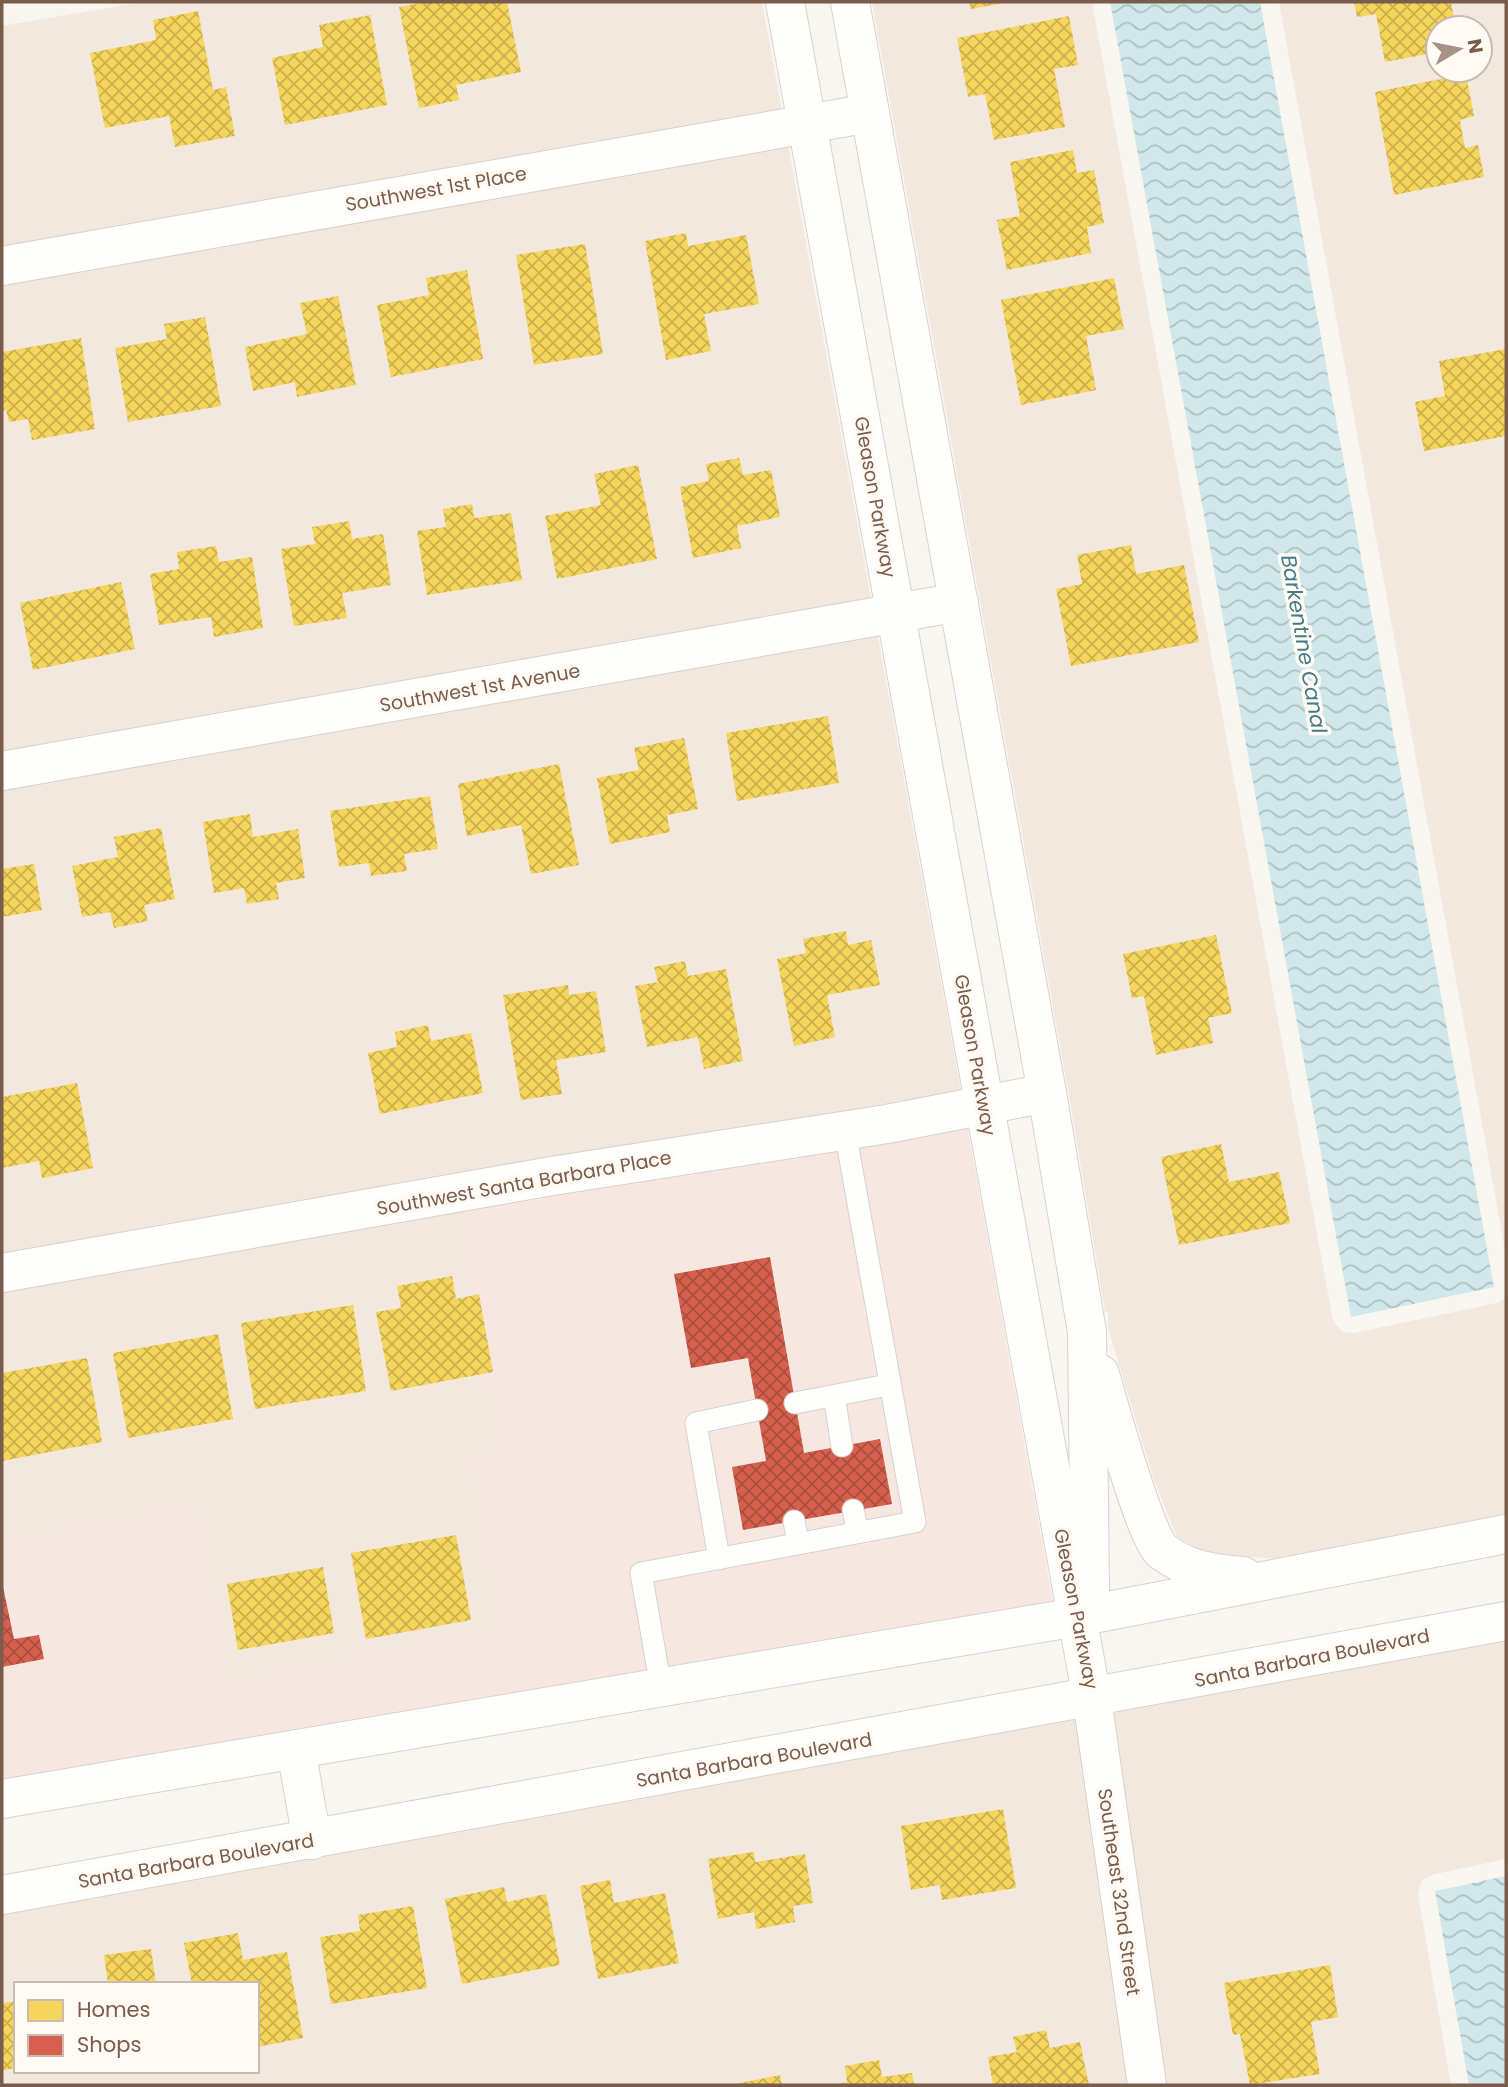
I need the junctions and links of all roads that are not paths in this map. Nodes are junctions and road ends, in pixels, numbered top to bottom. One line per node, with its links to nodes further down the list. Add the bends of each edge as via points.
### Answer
1 (785, 2): 4 (main road, Gleason Parkway)
2 (850, 2): 3 (main road, Gleason Parkway)
3 (870, 113): 4 (main road, Southwest 1st Place); 6 (main road, Gleason Parkway)
4 (807, 124): 5 (main road, Southwest 1st Place); 7 (main road, Gleason Parkway)
5 (2, 266)
6 (959, 602): 7 (main road, Southwest 1st Avenue); 9 (main road, Gleason Parkway)
7 (896, 615): 8 (main road, Southwest 1st Avenue); 10 (main road, Gleason Parkway)
8 (2, 771)
9 (1047, 1093): 10 (main road, Southwest Santa Barbara Place); 13 (main road, Gleason Parkway)
10 (984, 1104): 11 (main road, Southwest Santa Barbara Place); 26 (main road, Gleason Parkway)
11 (845, 1131): 12 (main road, Southwest Santa Barbara Place, via 538,1179); 14 (lane)
12 (2, 1273)
13 (1087, 1332): 25 (main road, via 1133,1483 1160,1550 1202,1573); 26 (main road, Gleason Parkway)
14 (888, 1385): 15 (lane); 21 (lane, via 915,1522)
15 (834, 1396): 16 (lane); 18 (lane)
16 (795, 1403)
17 (757, 1410): 24 (lane, via 696,1423)
18 (842, 1446)
19 (853, 1510): 21 (lane)
20 (794, 1521): 23 (lane)
21 (858, 1532): 23 (lane)
22 (1506, 1534): 25 (main road)
23 (798, 1543): 24 (lane)
24 (719, 1559): 28 (lane, via 641,1573)
25 (1280, 1578): 26 (main road)
26 (1084, 1616): 28 (main road); 29 (main road, Gleason Parkway)
27 (1506, 1621): 29 (main road, Santa Barbara Boulevard)
28 (661, 1687): 30 (main road)
29 (1092, 1699): 32 (main road, Santa Barbara Boulevard); 34 (main road, Southeast 32nd Street)
30 (296, 1749): 31 (main road); 32 (main road)
31 (2, 1799)
32 (312, 1840): 33 (main road, Santa Barbara Boulevard)
33 (2, 1895)
34 (1147, 2085)

